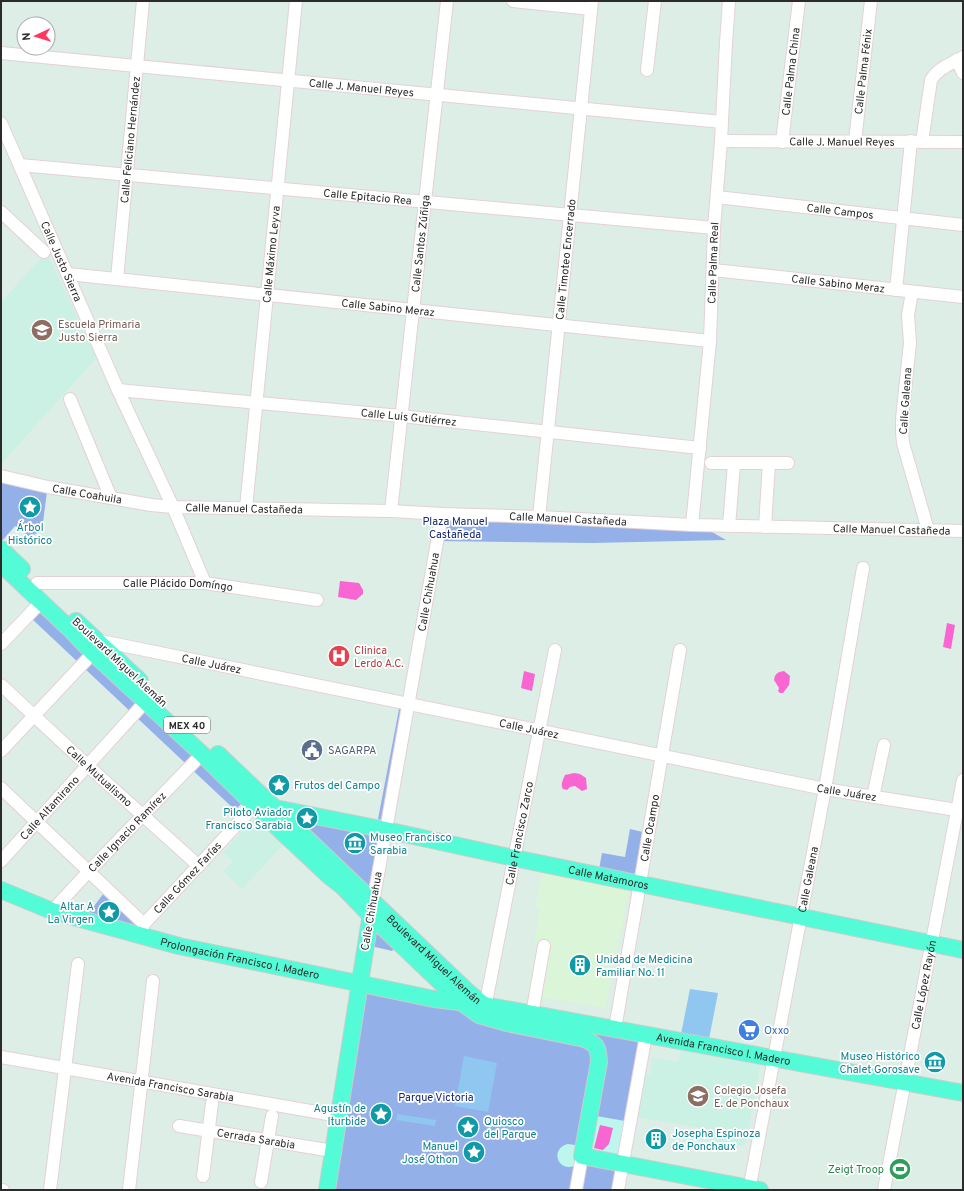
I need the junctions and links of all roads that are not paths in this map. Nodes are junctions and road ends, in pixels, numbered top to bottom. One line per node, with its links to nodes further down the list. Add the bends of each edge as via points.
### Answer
1 (144, 1): 12 (street, Calle Feliciano Hernández)
2 (296, 1): 15 (street, Calle Máximo Leyva)
3 (447, 1): 16 (street, Calle Santos Zúñiga)
4 (514, 1): 9 (street)
5 (655, 1): 13 (street)
6 (729, 1): 18 (street, Calle Palma Real)
7 (799, 1): 23 (street, Calle Palma China)
8 (871, 1): 21 (street, Calle Palma Fénix)
9 (591, 5): 17 (street, Calle Timoteo Encerrado)
10 (1, 53): 12 (street, Calle J. Manuel Reyes)
11 (960, 59): 14 (street); 22 (street, via 934,74)
12 (137, 66): 15 (street, Calle J. Manuel Reyes); 26 (street, Calle Feliciano Hernández)
13 (647, 70)
14 (963, 73)
15 (288, 81): 16 (street, Calle J. Manuel Reyes); 27 (street, Calle Máximo Leyva)
16 (436, 95): 17 (street, Calle J. Manuel Reyes); 29 (street, Calle Santos Zúñiga)
17 (581, 109): 18 (street, Calle J. Manuel Reyes); 31 (street, Calle Timoteo Encerrado)
18 (722, 122): 20 (street, Calle Palma Real)
19 (1, 126): 25 (street, Calle Justo Sierra)
20 (721, 141): 23 (street, Calle J. Manuel Reyes); 28 (street, Calle Palma Real)
21 (854, 141): 22 (street, Calle J. Manuel Reyes); 23 (street, Calle J. Manuel Reyes)
22 (916, 141): 24 (street, Calle J. Manuel Reyes); 32 (street)
23 (782, 142)
24 (963, 142)
25 (20, 165): 26 (street, Calle Epitacio Rea); 37 (street, Calle Justo Sierra)
26 (127, 174): 27 (street, Calle Epitacio Rea); 38 (street, Calle Feliciano Hernández)
27 (277, 188): 29 (street, Calle Epitacio Rea); 41 (street, Calle Máximo Leyva)
28 (717, 197): 32 (street, Calle Campos); 34 (street, Calle Palma Real)
29 (425, 202): 31 (street, Calle Epitacio Rea); 43 (street, Calle Santos Zúñiga)
30 (1, 212): 35 (street)
31 (570, 215): 34 (street, Calle Epitacio Rea); 44 (street, Calle Timoteo Encerrado)
32 (903, 218): 33 (street, Calle Campos); 39 (street)
33 (963, 225)
34 (714, 228): 36 (street, Calle Palma Real)
35 (44, 252)
36 (713, 270): 39 (street, Calle Sabino Meraz); 45 (street, Calle Palma Real)
37 (68, 274): 38 (street, Calle Sabino Meraz); 46 (street, Calle Justo Sierra)
38 (117, 279): 41 (street, Calle Sabino Meraz)
39 (896, 290): 40 (street, Calle Sabino Meraz)
40 (912, 292): 42 (street, Calle Sabino Meraz); 66 (street, Calle Galeana, via 908,315 910,343 902,432)
41 (267, 294): 43 (street, Calle Sabino Meraz); 48 (street, Calle Máximo Leyva)
42 (963, 298)
43 (413, 309): 44 (street, Calle Sabino Meraz); 49 (street, Calle Santos Zúñiga)
44 (558, 325): 45 (street, Calle Sabino Meraz); 50 (street, Calle Timoteo Encerrado)
45 (710, 341): 51 (street, Calle Palma Real)
46 (118, 390): 48 (street, Calle Luis Gutiérrez); 58 (street, Calle Justo Sierra)
47 (70, 399): 57 (street)
48 (256, 402): 49 (street, Calle Luis Gutiérrez); 59 (street, Calle Máximo Leyva)
49 (402, 416): 50 (street, Calle Luis Gutiérrez); 60 (street, Calle Santos Zúñiga)
50 (548, 432): 51 (street, Calle Luis Gutiérrez); 62 (street, Calle Timoteo Encerrado)
51 (700, 448): 63 (street, Calle Palma Real)
52 (711, 463): 55 (street)
53 (769, 463): 54 (street); 55 (street); 65 (street)
54 (788, 463)
55 (734, 464): 64 (street)
56 (1, 476): 57 (street, Calle Coahuila)
57 (111, 498): 58 (street, Calle Coahuila)
58 (173, 507): 59 (street, Calle Manuel Castañeda); 72 (street, Calle Justo Sierra)
59 (246, 508): 60 (street, Calle Manuel Castañeda)
60 (391, 511): 61 (street, Calle Manuel Castañeda)
61 (442, 514): 62 (street, Calle Manuel Castañeda); 81 (street, Calle Chihuahua)
62 (539, 517): 63 (street, Calle Manuel Castañeda)
63 (692, 525): 64 (street, Calle Manuel Castañeda)
64 (729, 526): 65 (street, Calle Manuel Castañeda)
65 (765, 527): 66 (street, Calle Manuel Castañeda)
66 (928, 530): 67 (street, Calle Manuel Castañeda)
67 (963, 531)
68 (1, 549): 71 (main road, Boulevard Miguel Alemán / MEX 40)
69 (1, 564): 74 (main road, Boulevard Miguel Alemán / MEX 40)
70 (863, 568): 91 (street, Calle Galeana)
71 (37, 583): 72 (street, Calle Plácido Domíngo); 76 (main road, Boulevard Miguel Alemán / MEX 40)
72 (206, 583): 73 (street, Calle Plácido Domíngo)
73 (317, 600)
74 (41, 602): 75 (street); 76 (main road, Boulevard Miguel Alemán / MEX 40, via 71,630)
75 (1, 644)
76 (94, 646): 80 (main road, Boulevard Miguel Alemán / MEX 40); 81 (street, Calle Juárez); 82 (street); 94 (main road, Boulevard Miguel Alemán / MEX 40)
77 (555, 650): 83 (street, Calle Francisco Zarco)
78 (680, 650): 87 (street, Calle Ocampo)
79 (1, 686): 82 (street, Calle Mutualismo)
80 (146, 701): 86 (main road, Boulevard Miguel Alemán / MEX 40); 88 (street, Calle Altamirano)
81 (408, 704): 83 (street, Calle Juárez); 98 (street, Calle Chihuahua)
82 (34, 716): 85 (street); 88 (street, Calle Mutualismo)
83 (538, 731): 87 (street, Calle Juárez); 99 (street, Calle Francisco Zarco)
84 (884, 745): 92 (street)
85 (1, 751)
86 (202, 754): 93 (main road, Boulevard Miguel Alemán / MEX 40); 96 (street, Calle Ignacio Ramírez)
87 (661, 756): 91 (street, Calle Juárez); 103 (street, Calle Ocampo)
88 (88, 766): 96 (street, Calle Mutualismo); 97 (street, Calle Altamirano)
89 (963, 780): 95 (street, Calle López Rayón)
90 (1, 788): 97 (street)
91 (825, 790): 92 (street, Calle Juárez); 108 (street, Calle Galeana)
92 (873, 797): 95 (street, Calle Juárez)
93 (255, 805): 94 (main road, Calle Matamoros); 101 (street, Calle Gómez Farías); 104 (main road, Boulevard Miguel Alemán / MEX 40)
94 (274, 808): 98 (main road, Calle Matamoros); 106 (main road, Boulevard Miguel Alemán / MEX 40)
95 (960, 811): 111 (street, Calle López Rayón)
96 (143, 815): 101 (street, Calle Mutualismo); 102 (street, Calle Ignacio Ramírez)
97 (36, 822): 100 (street, Calle Altamirano); 102 (street)
98 (386, 830): 99 (main road, Calle Matamoros); 106 (street, Calle Chihuahua)
99 (514, 858): 103 (main road, Calle Matamoros); 118 (street, Calle Francisco Zarco)
100 (1, 861)
101 (199, 866): 109 (street, Calle Gómez Farías)
102 (88, 871): 107 (street, Calle Ignacio Ramírez); 109 (street)
103 (640, 884): 108 (main road, Calle Matamoros); 120 (street, Calle Ocampo)
104 (343, 887): 106 (main road, Boulevard Miguel Alemán / MEX 40); 110 (main road, via 346,895 361,913)
105 (1, 890): 107 (main road, Prolongación Francisco I. Madero)
106 (371, 909): 110 (main road, Calle Chihuahua); 117 (main road, Boulevard Miguel Alemán / MEX 40); 118 (main road, Boulevard Miguel Alemán / MEX 40, via 468,992)
107 (52, 911): 109 (main road, Prolongación Francisco I. Madero)
108 (801, 917): 111 (main road, Calle Matamoros); 123 (street, Calle Galeana)
109 (142, 930): 116 (main road, Prolongación Francisco I. Madero, via 179,946)
110 (366, 940): 116 (main road, Calle Chihuahua)
111 (932, 944): 113 (main road, Calle Matamoros); 126 (street, Calle López Rayón)
112 (544, 946): 119 (street)
113 (963, 950)
114 (78, 964): 124 (street)
115 (153, 981): 125 (street)
116 (359, 984): 117 (main road, Prolongación Francisco I. Madero); 130 (main road, Calle Chihuahua)
117 (461, 1002): 118 (main road, Boulevard Miguel Alemán / MEX 40)
118 (482, 1010): 119 (main road, Avenida Francisco I. Madero / MEX 40); 135 (main road, MEX 40, via 507,1023 585,1039 597,1048 599,1062)
119 (532, 1014): 120 (main road, Avenida Francisco I. Madero / MEX 40)
120 (615, 1029): 121 (main road, Avenida Francisco I. Madero / MEX 40)
121 (646, 1035): 123 (main road, Avenida Francisco I. Madero / MEX 40); 136 (street)
122 (1, 1057): 124 (street, Avenida Francisco Sarabia)
123 (774, 1059): 126 (main road, Avenida Francisco I. Madero / MEX 40); 139 (street, Calle Galeana)
124 (65, 1068): 125 (street, Avenida Francisco Sarabia); 140 (street)
125 (141, 1081): 130 (street, Avenida Francisco Sarabia); 141 (street)
126 (905, 1083): 127 (main road, Avenida Francisco I. Madero / MEX 40); 145 (street, Calle López Rayón)
127 (963, 1093)
128 (212, 1103): 132 (street)
129 (272, 1116): 133 (street)
130 (339, 1116): 134 (main road, Calle Chihuahua)
131 (179, 1126): 132 (street, Cerrada Sarabia)
132 (208, 1130): 133 (street, Cerrada Sarabia); 137 (street)
133 (268, 1140): 134 (street, Cerrada Sarabia); 138 (street)
134 (333, 1151): 142 (main road, Calle Chihuahua)
135 (582, 1156): 136 (main road); 143 (street)
136 (622, 1164): 139 (main road); 144 (street)
137 (203, 1176)
138 (261, 1182)
139 (753, 1189)
140 (50, 1190)
141 (129, 1190)
142 (326, 1190)
143 (576, 1190)
144 (618, 1190)
145 (884, 1190)

